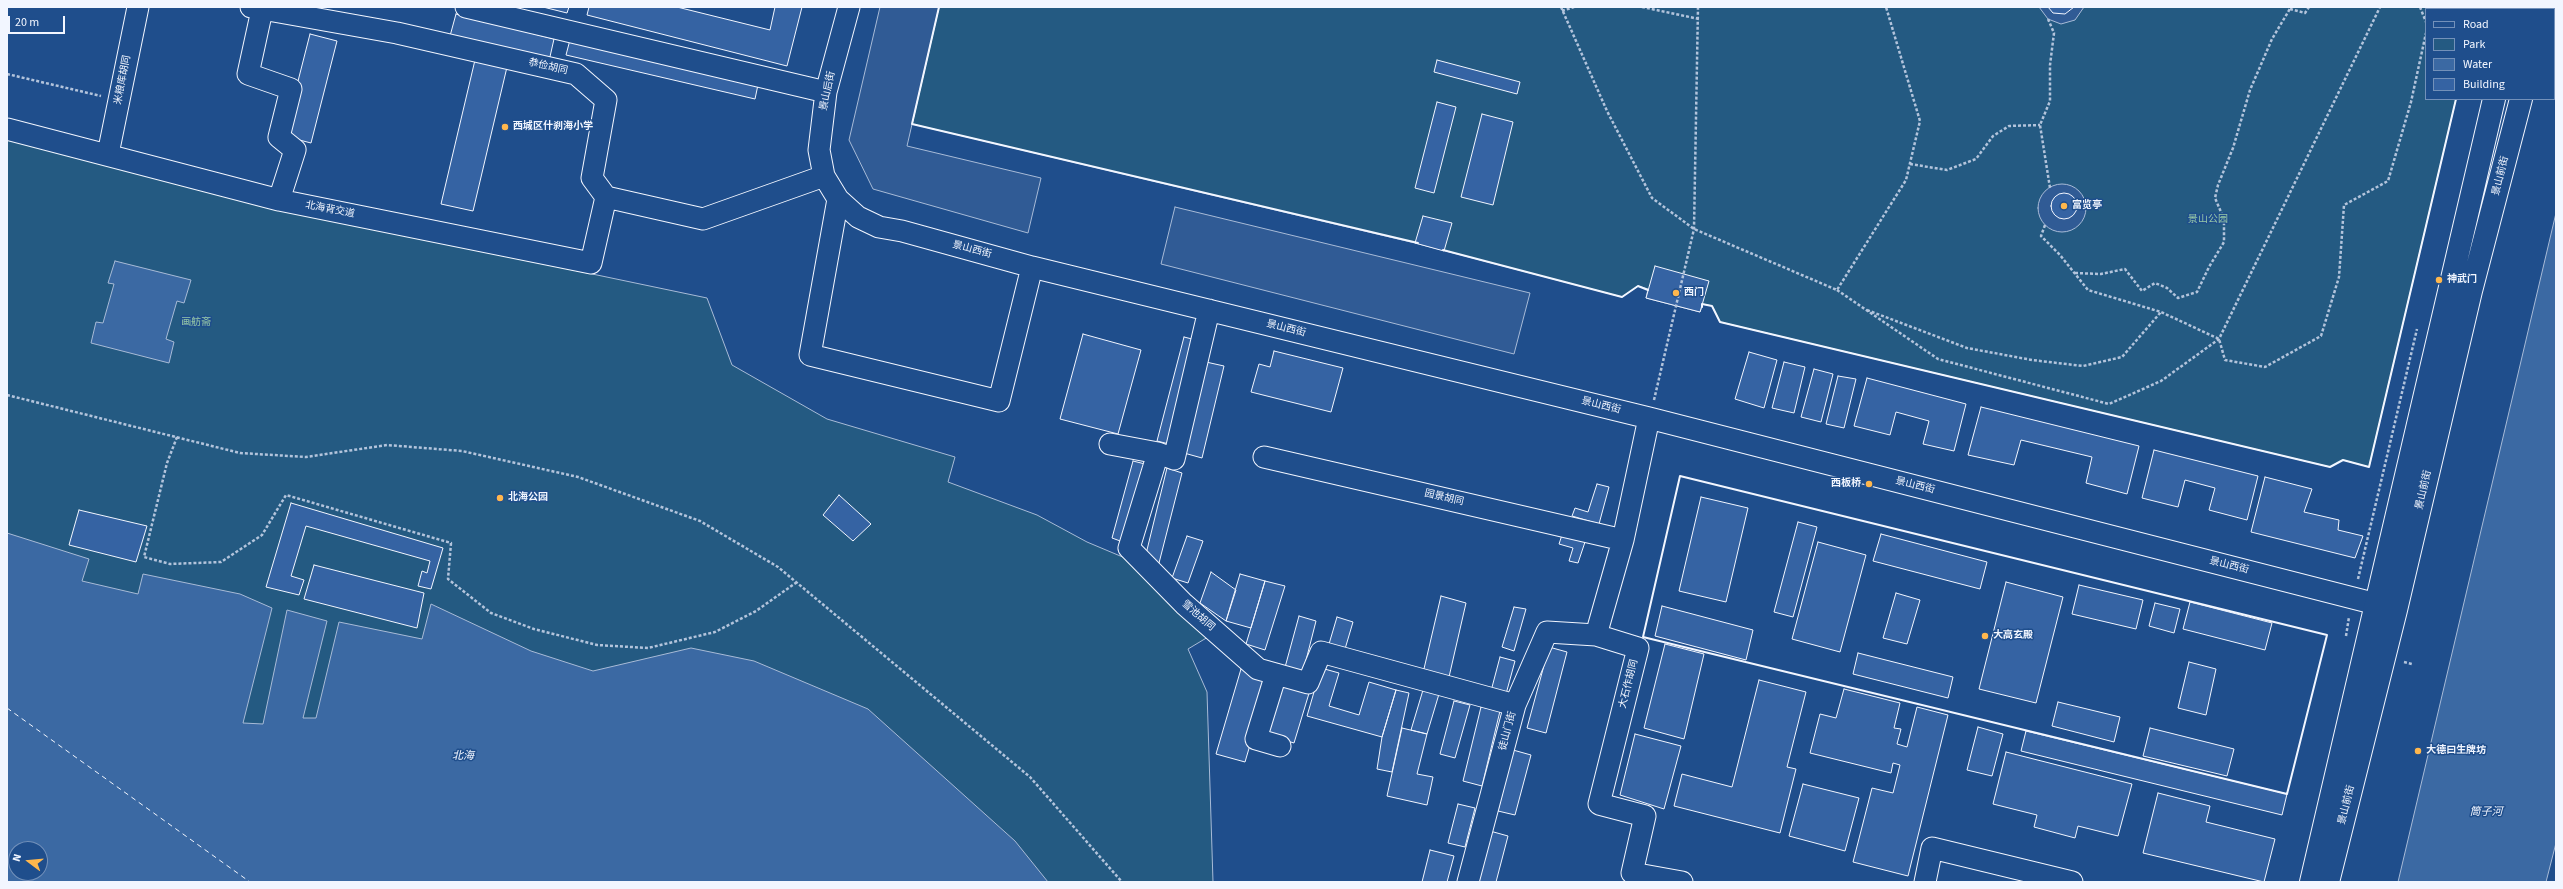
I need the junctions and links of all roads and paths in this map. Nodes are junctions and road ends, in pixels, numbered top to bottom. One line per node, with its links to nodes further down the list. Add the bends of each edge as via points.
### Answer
1 (138, 7): 21 (street, 米粮库胡同)
2 (466, 7): 20 (street)
3 (849, 7): 20 (street, 景山后街)
4 (1561, 7): 14 (path)
5 (1574, 7): 14 (path)
6 (1642, 7): 15 (path)
7 (1698, 7): 15 (path)
8 (1886, 7): 27 (path, via 1920,121)
9 (2309, 7): 13 (path, via 2306,13)
10 (2380, 7): 41 (path)
11 (2420, 7): 17 (path)
12 (256, 8): 30 (street, 恭俭胡同, via 397,33 576,74 606,100 592,178); 32 (street, via 248,74 292,89 279,137 295,150)
13 (2291, 8): 36 (path, via 2272,39 2250,90 2233,148 2218,184 2215,198 2224,219 2224,242 2197,292 2178,298 2167,288 2155,283 2142,291 2125,269 2101,274)
14 (1562, 11): 34 (path, via 1607,111 1652,198)
15 (1698, 19): 34 (path)
16 (2048, 19): 24 (path, via 2054,33 2050,65 2050,101)
17 (2425, 20)
18 (2425, 38): 41 (path, via 2411,102 2388,181 2344,205 2340,277 2320,336 2265,367 2225,360)
19 (7, 74): 21 (path)
20 (826, 92): 28 (street, 景山后街, via 819,150)
21 (119, 100): 26 (street, 米粮库胡同)
22 (2494, 100): 50 (main road, 景山前街)
23 (2521, 100): 50 (main road, 景山前街)
24 (2040, 125): 27 (path, via 2009,126 1993,136 1976,159 1947,170); 29 (path)
25 (7, 129): 26 (street, 北海背交道)
26 (108, 154): 32 (street, 北海背交道)
27 (1910, 164): 37 (path, via 1906,180)
28 (824, 176): 30 (street, via 703,219); 31 (street, 景山西街)
29 (2050, 188)
30 (606, 197): 32 (street, 北海背交道, via 591,263)
31 (838, 199): 35 (street, 景山西街, via 858,217 879,227); 35 (street, via 810,355 999,401)
32 (279, 200)
33 (2045, 224): 36 (path, via 2041,236)
34 (1694, 229): 37 (path); 43 (path)
35 (1032, 267): 39 (street, 景山西街)
36 (2074, 273): 40 (path, via 2088,290)
37 (1837, 290): 38 (path)
38 (1864, 308): 40 (path, via 1967,348 2083,366 2122,357); 41 (path, via 1938,359 2109,404 2161,380)
39 (1209, 310): 43 (street, 景山西街); 46 (street, via 1174,459)
40 (2161, 312): 41 (path)
41 (2219, 339)
42 (7, 395): 44 (path)
43 (1649, 418): 48 (street); 50 (street, 景山西街)
44 (176, 437): 49 (path, via 240,453 306,457 387,445 462,451 578,477 700,521 778,567); 49 (path, via 144,557 170,564 221,562 262,535 286,495 451,543 448,579 491,613 597,645 648,648 715,632 756,611)
45 (1110, 444): 46 (street)
46 (1158, 453): 52 (street, 雪池胡同, via 1129,548 1184,604 1258,669)
47 (1264, 457): 48 (street, 园景胡同)
48 (1623, 540): 51 (street)
49 (797, 582): 55 (path, via 1030,778)
50 (2387, 607): 60 (main road, 景山前街); 61 (main road, 景山前街)
51 (1596, 635): 53 (street, 徒山门街, via 1547,632); 57 (street, 大石作胡同, via 1638,648 1599,804 1645,816 1632,873)
52 (1276, 674): 53 (street, 雪池胡同, via 1308,683 1321,652); 54 (street, via 1256,739)
53 (1515, 705): 56 (street, 徒山门街)
54 (1280, 746)
55 (1122, 882)
56 (1468, 882)
57 (1682, 882)
58 (1925, 882): 59 (street, via 1932,848)
59 (2072, 882)
60 (2311, 882)
61 (2328, 882)

